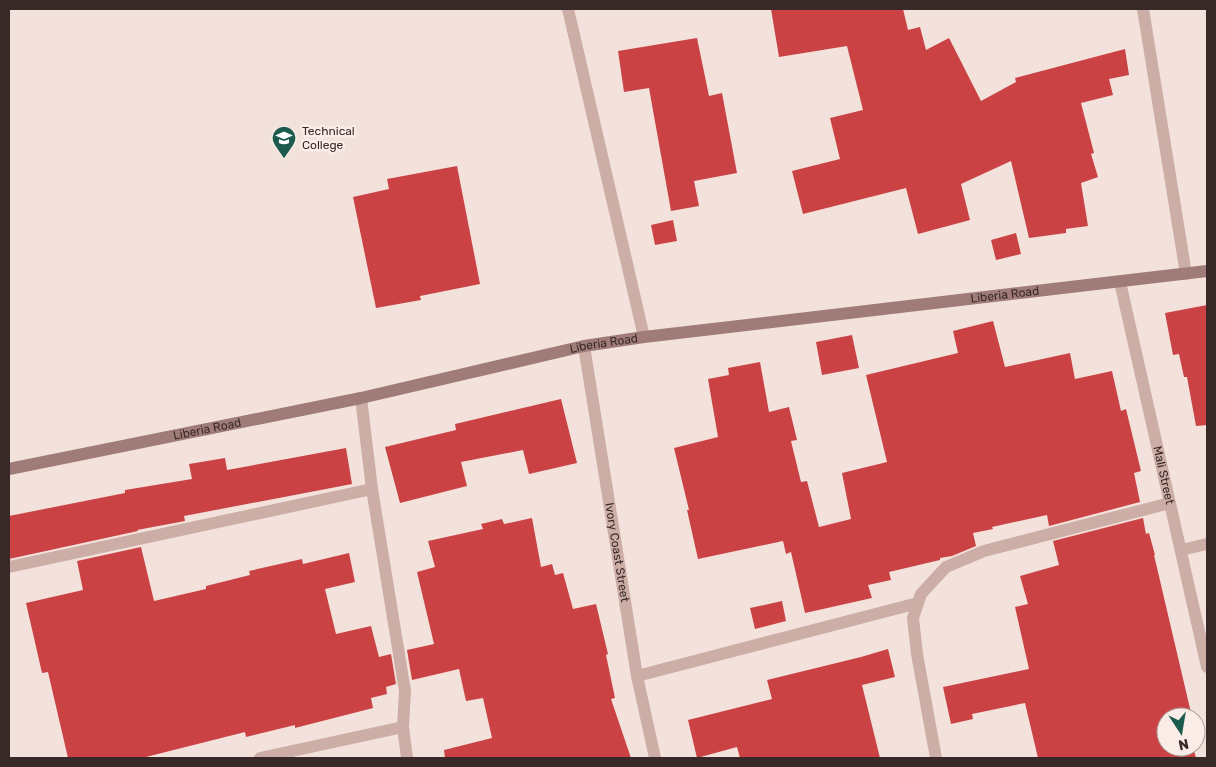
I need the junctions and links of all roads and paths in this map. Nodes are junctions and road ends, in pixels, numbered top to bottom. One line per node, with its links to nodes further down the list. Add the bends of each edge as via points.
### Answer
1 (568, 9): 6 (street)
2 (1144, 9): 4 (street)
3 (1207, 271): 4 (street, Liberia Road)
4 (1186, 274): 5 (street, Liberia Road)
5 (1120, 282): 6 (street, Liberia Road); 11 (street, Mali Street)
6 (644, 337): 7 (street, Liberia Road)
7 (584, 346): 8 (street, Liberia Road); 17 (street, Ivory Coast Street)
8 (361, 398): 9 (street, Liberia Road); 10 (street)
9 (9, 468)
10 (372, 489): 14 (street); 18 (street, via 405,691)
11 (1170, 503): 13 (street, Mali Street); 15 (street, via 984,551 946,567 921,594)
12 (1207, 544): 13 (street)
13 (1181, 550): 16 (street, Mali Street)
14 (9, 567)
15 (918, 603): 17 (street); 22 (street, via 913,618 917,654)
16 (1207, 667)
17 (637, 676): 21 (street, Ivory Coast Street)
18 (403, 727): 19 (street); 20 (street)
19 (260, 758)
20 (407, 758)
21 (656, 758)
22 (936, 758)

